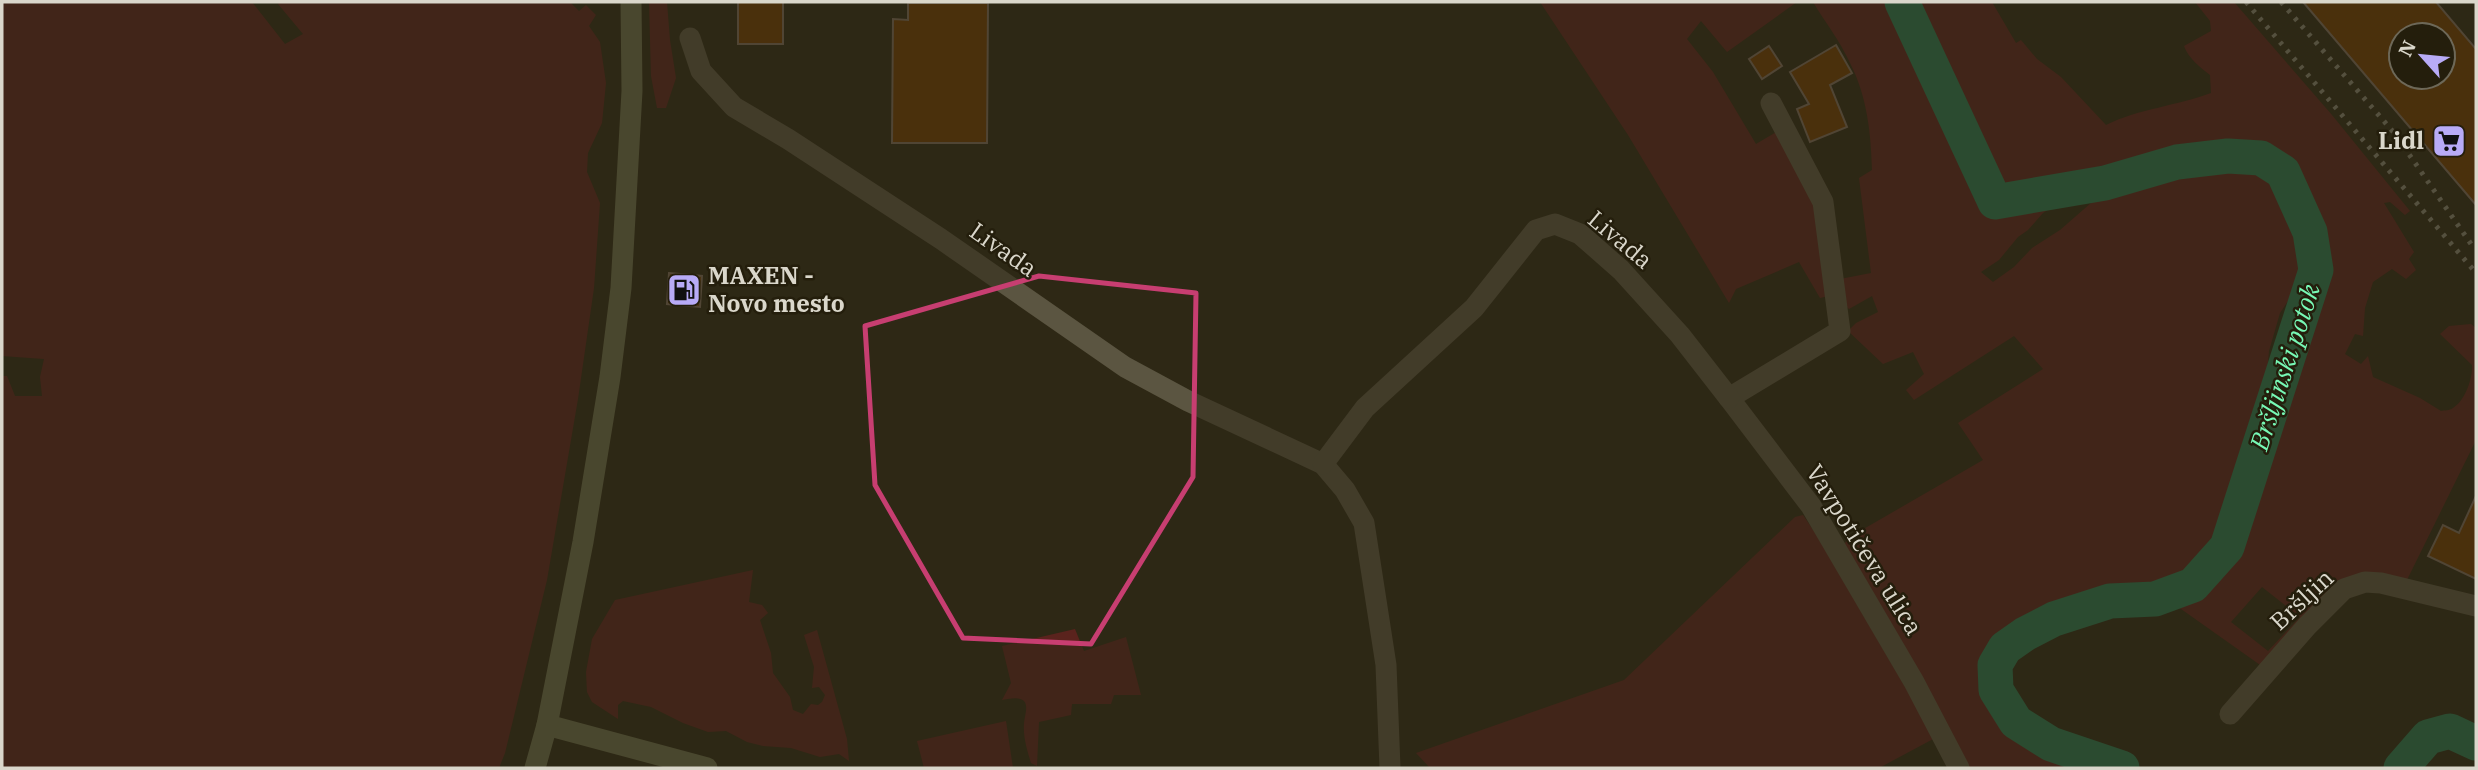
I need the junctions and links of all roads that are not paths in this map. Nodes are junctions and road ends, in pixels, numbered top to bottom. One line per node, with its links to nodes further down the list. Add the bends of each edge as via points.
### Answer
1 (631, 2): 8 (street, via 632,91 621,288 583,542)
2 (690, 38): 5 (street, Livada, via 701,71 734,107 942,239 1125,367)
3 (1771, 103): 4 (street, via 1823,202 1840,331)
4 (1729, 398): 5 (street, Livada, via 1680,335 1620,270 1580,234 1555,224 1536,230 1474,308 1365,408); 12 (street, Vavpotičeva ulica, via 1811,506)
5 (1323, 464): 11 (street, Livada, via 1364,523 1386,665)
6 (2476, 606): 7 (street, Bršljin, via 2381,583 2365,582 2344,589)
7 (2230, 714)
8 (547, 725): 9 (street); 10 (street)
9 (535, 768)
10 (707, 768)
11 (1390, 768)
12 (1959, 768)

